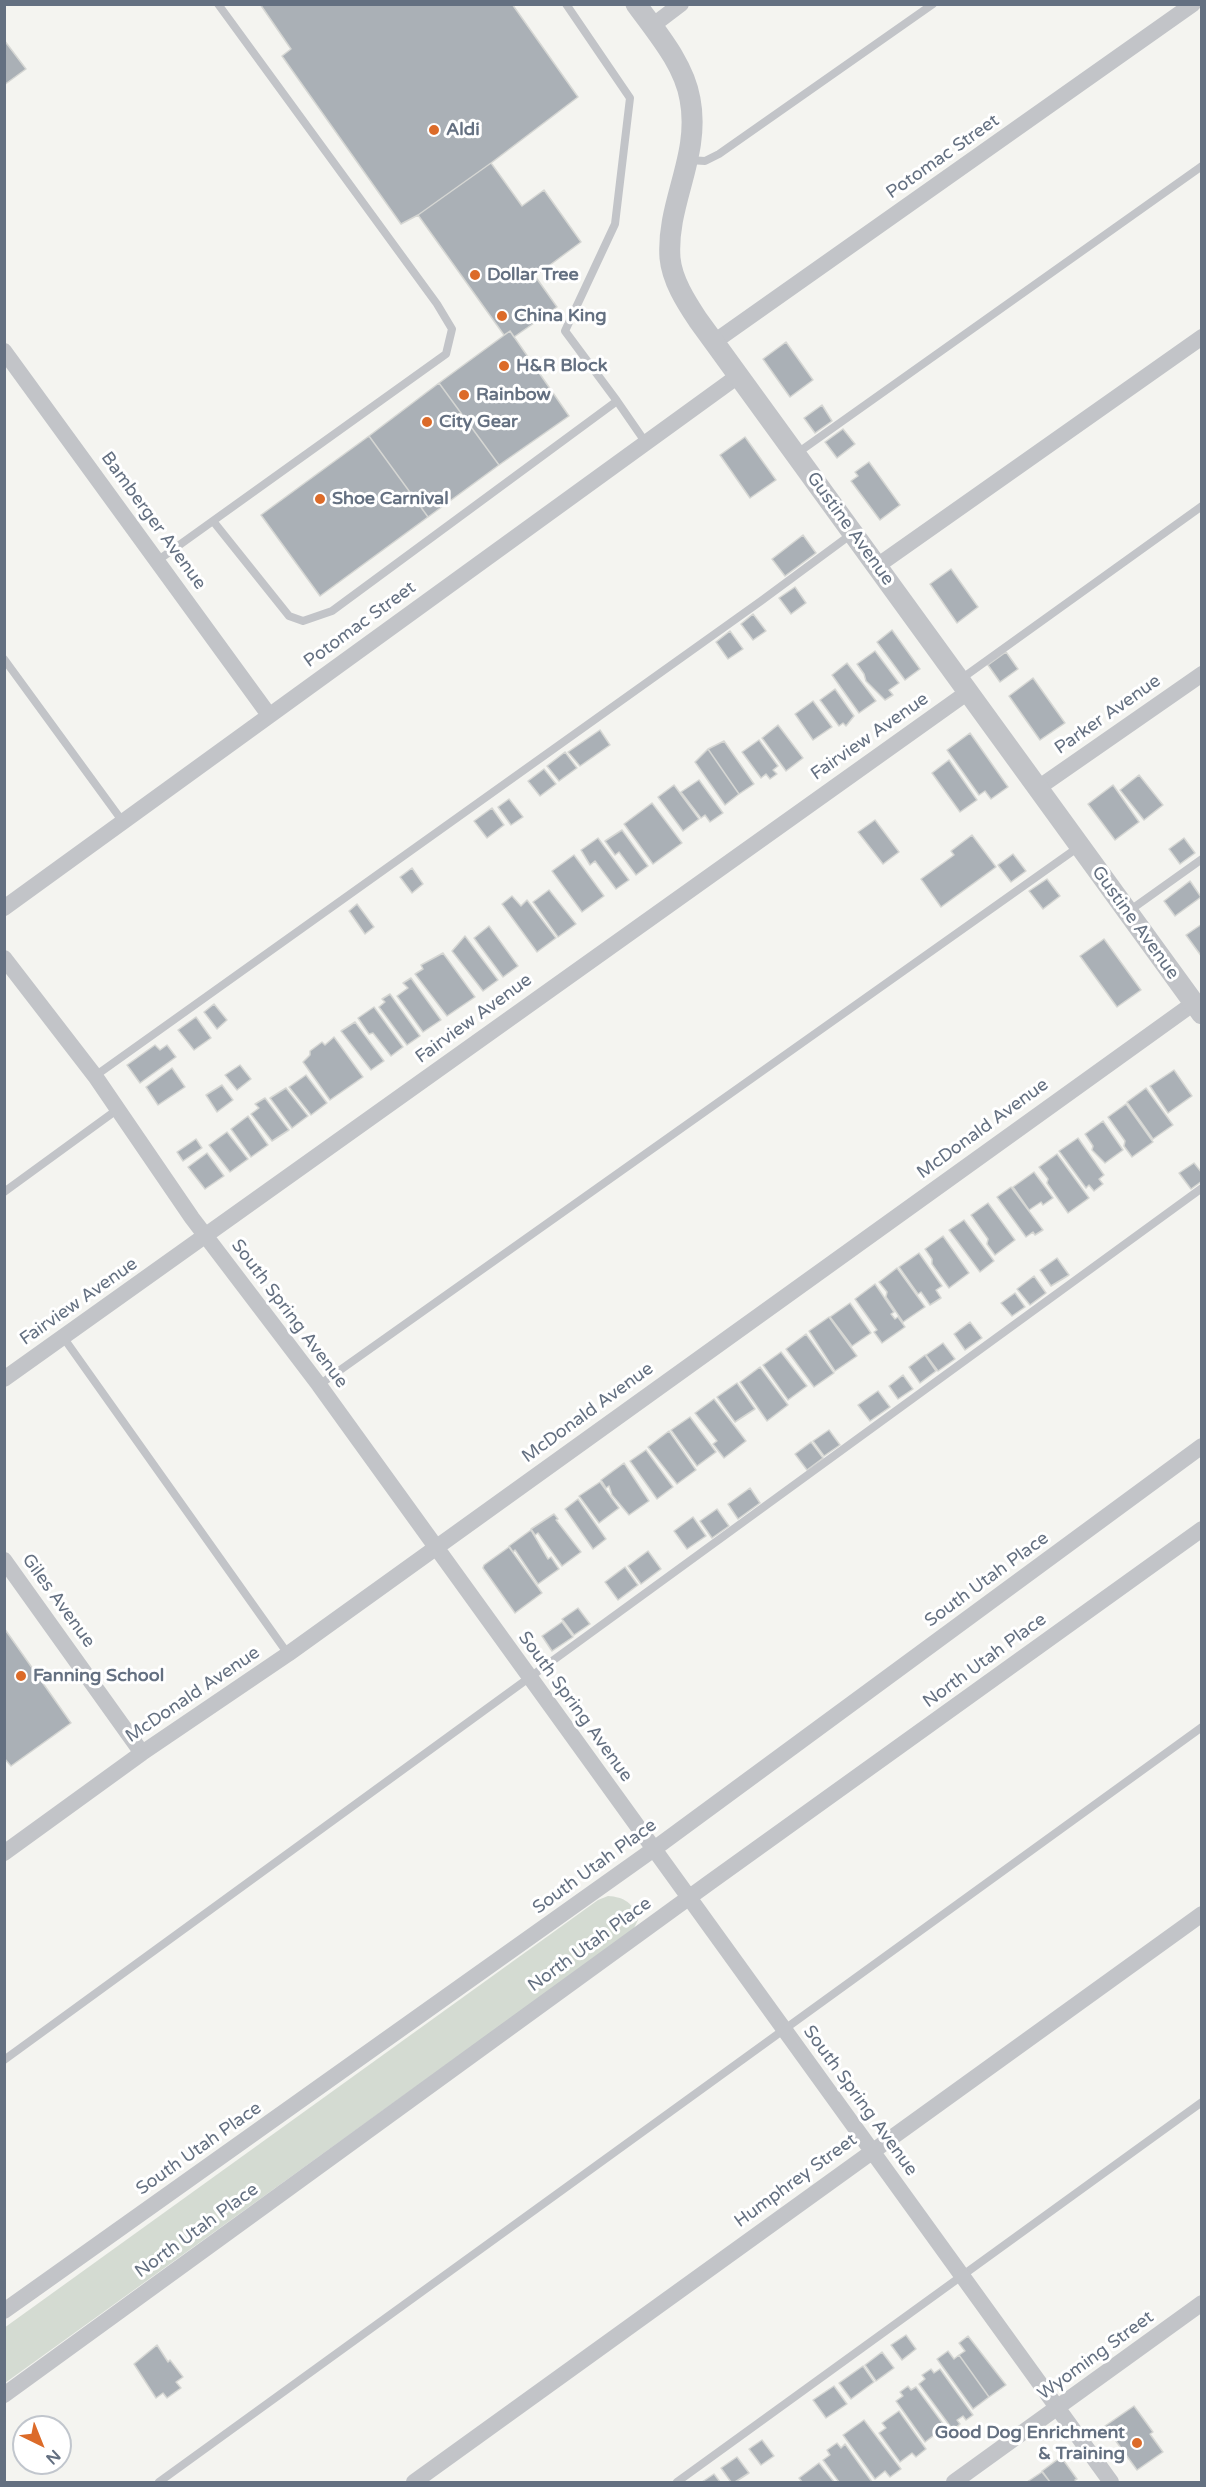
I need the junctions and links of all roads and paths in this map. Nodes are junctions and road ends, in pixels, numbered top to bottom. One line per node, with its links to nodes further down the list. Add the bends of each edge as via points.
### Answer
1 (218, 4): 18 (lane, via 452,329 446,354)
2 (566, 4): 14 (lane, via 630,98 615,224 566,331)
3 (636, 4): 7 (street, Gustine Avenue)
4 (681, 4): 7 (street)
5 (933, 4): 8 (lane, via 719,154 705,161)
6 (1193, 4): 11 (street, Potomac Street)
7 (652, 26): 8 (street, Gustine Avenue, via 685,78 693,119)
8 (689, 160): 11 (street, Gustine Avenue, via 671,236 670,259 686,301)
9 (1202, 166): 16 (lane)
10 (1202, 337): 21 (street)
11 (714, 342): 13 (street, Gustine Avenue)
12 (4, 351): 20 (street, Bamberger Avenue)
13 (738, 376): 15 (street, Potomac Street); 16 (street, Gustine Avenue)
14 (617, 401): 15 (lane); 18 (lane, via 332,611 303,621 289,616)
15 (646, 443): 25 (street, Potomac Street)
16 (795, 454): 19 (street, Gustine Avenue)
17 (1202, 506): 24 (lane)
18 (213, 521): 20 (lane)
19 (853, 533): 21 (street, Gustine Avenue); 34 (lane)
20 (157, 561): 25 (street, Bamberger Avenue)
21 (876, 566): 24 (street, Gustine Avenue)
22 (4, 659): 27 (lane)
23 (1202, 674): 26 (street, Parker Avenue)
24 (964, 686): 26 (street, Gustine Avenue); 38 (street, Fairview Avenue)
25 (269, 715): 27 (street, Potomac Street)
26 (1038, 788): 28 (street, Gustine Avenue)
27 (123, 822): 30 (street, Potomac Street)
28 (1080, 846): 31 (street, Gustine Avenue); 41 (lane)
29 (1202, 859): 31 (lane)
30 (4, 908)
31 (1128, 912): 33 (street, Gustine Avenue)
32 (4, 958): 34 (street, South Spring Avenue)
33 (1198, 1008): 44 (street, McDonald Avenue)
34 (95, 1076): 35 (street, South Spring Avenue)
35 (119, 1109): 37 (lane); 38 (street, South Spring Avenue)
36 (1202, 1188): 47 (lane)
37 (4, 1192)
38 (207, 1237): 39 (street, Fairview Avenue); 41 (street, South Spring Avenue)
39 (63, 1337): 40 (street, Fairview Avenue); 46 (lane)
40 (4, 1379)
41 (319, 1385): 44 (street, South Spring Avenue)
42 (1202, 1446): 50 (street, South Utah Place)
43 (1202, 1529): 52 (street, North Utah Place)
44 (435, 1546): 46 (street, McDonald Avenue); 47 (street, South Spring Avenue)
45 (4, 1560): 49 (street, Giles Avenue)
46 (288, 1654): 49 (street, McDonald Avenue)
47 (530, 1677): 50 (street, South Spring Avenue); 55 (lane)
48 (1202, 1727): 54 (lane)
49 (142, 1753): 51 (street, McDonald Avenue)
50 (654, 1849): 52 (street, South Spring Avenue); 60 (street, South Utah Place)
51 (4, 1852)
52 (688, 1898): 54 (street, South Spring Avenue); 61 (street, North Utah Place)
53 (1202, 1914): 57 (street, Humphrey Street)
54 (784, 2030): 57 (street, South Spring Avenue); 63 (lane)
55 (4, 2060)
56 (1202, 2102): 58 (lane)
57 (871, 2151): 58 (street, South Spring Avenue); 64 (street, Humphrey Street)
58 (961, 2275): 62 (street, South Spring Avenue); 65 (lane)
59 (1202, 2303): 62 (street, Wyoming Street)
60 (4, 2311)
61 (4, 2395)
62 (1058, 2409): 66 (street, Wyoming Street); 67 (street, South Spring Avenue)
63 (159, 2482)
64 (414, 2482)
65 (676, 2482)
66 (954, 2482)
67 (1111, 2482)

